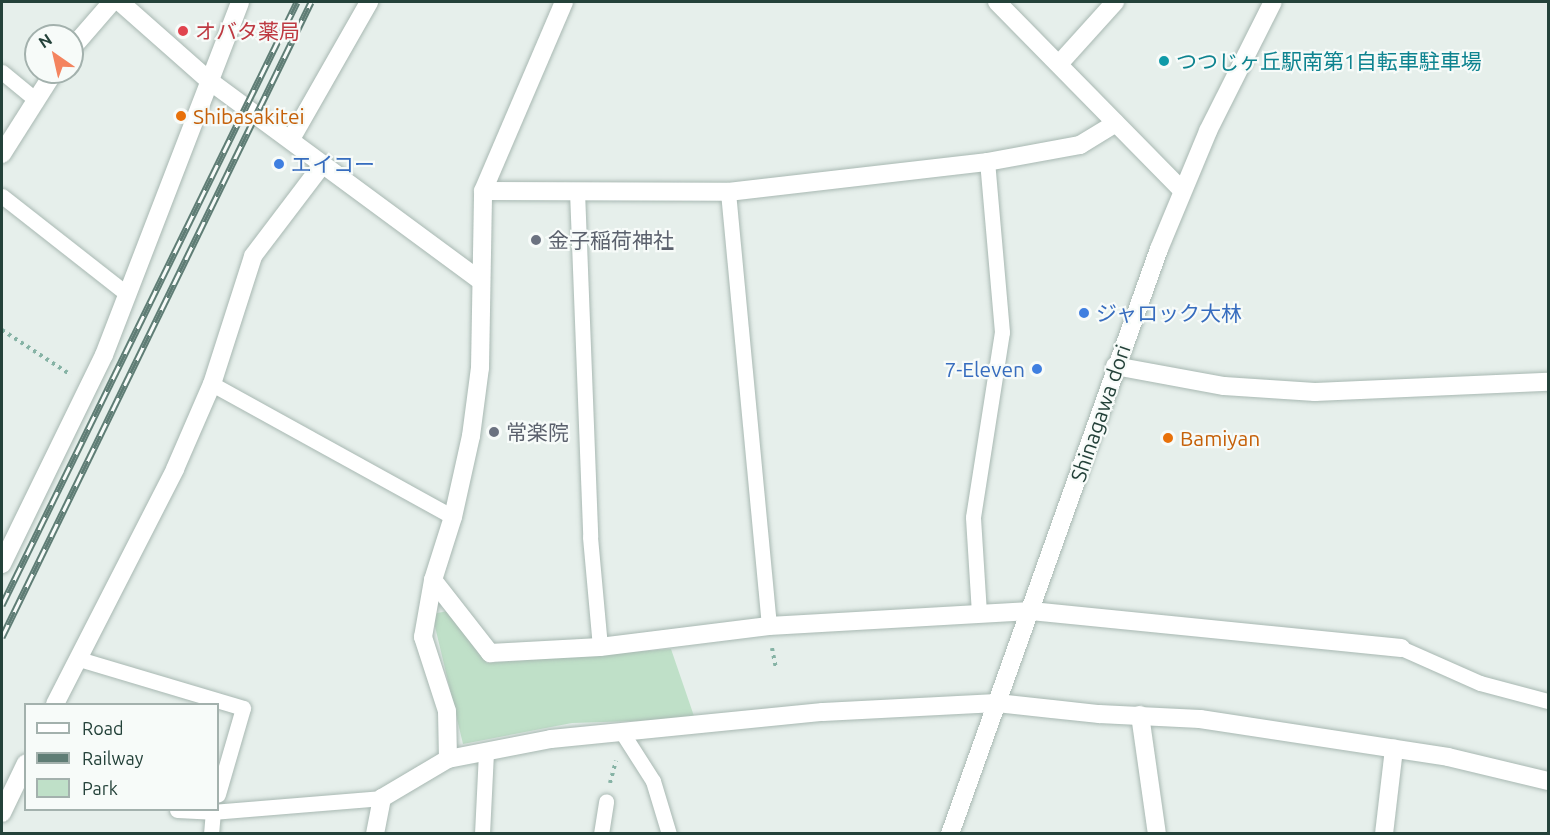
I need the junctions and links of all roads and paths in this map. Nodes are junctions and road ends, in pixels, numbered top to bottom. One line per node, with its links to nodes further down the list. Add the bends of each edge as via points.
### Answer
1 (112, 2): 9 (street)
2 (120, 2): 12 (street)
3 (240, 2): 12 (street)
4 (369, 2): 16 (street)
5 (564, 2): 21 (street)
6 (998, 2): 10 (street)
7 (1115, 2): 10 (street)
8 (1273, 2): 20 (street, Shinagawa dori)
9 (84, 34)
10 (1059, 64): 15 (street)
11 (2, 72): 14 (lane)
12 (207, 79): 16 (street); 26 (street)
13 (46, 84): 14 (street)
14 (36, 100): 17 (street)
15 (1116, 123): 18 (street, via 1080,145); 20 (street)
16 (291, 139): 19 (street)
17 (2, 154)
18 (987, 162): 23 (street); 36 (lane, via 1002,332 973,517)
19 (321, 165): 25 (street); 30 (street, via 253,256)
20 (1182, 190): 28 (street, Shinagawa dori)
21 (483, 191): 22 (street); 25 (street)
22 (577, 191): 23 (street); 38 (lane, via 589,525)
23 (728, 192): 37 (lane)
24 (2, 196): 26 (lane)
25 (480, 279): 32 (street, via 480,368 471,436)
26 (127, 294): 31 (street)
27 (2, 330): 31 (path)
28 (1115, 366): 29 (street, via 1224,386 1315,392); 35 (street, Shinagawa dori)
29 (1548, 382)
30 (212, 384): 32 (lane); 40 (street, via 175,469)
31 (89, 386): 33 (street)
32 (453, 517): 34 (street)
33 (2, 564)
34 (433, 580): 38 (street, via 490,653); 48 (street, via 423,637 447,711)
35 (1031, 611): 36 (street); 39 (street); 43 (street, Shinagawa dori)
36 (979, 614): 37 (street)
37 (769, 626): 38 (street)
38 (600, 647)
39 (1401, 648): 41 (lane, via 1480,683)
40 (79, 659): 42 (street); 51 (lane, via 243,708)
41 (1548, 701)
42 (56, 703)
43 (997, 703): 44 (street); 45 (street, via 823,712); 62 (street, Shinagawa dori)
44 (1140, 715): 46 (street, via 1200,719); 63 (street)
45 (622, 734): 47 (street, via 551,739); 53 (path); 61 (lane, via 653,781)
46 (1394, 749): 50 (street, via 1458,759); 64 (street)
47 (486, 752): 48 (street); 59 (lane)
48 (448, 759): 52 (street)
49 (24, 767): 56 (street)
50 (1548, 781)
51 (219, 791)
52 (382, 798): 54 (lane); 58 (street)
53 (606, 801): 60 (lane)
54 (219, 810)
55 (212, 811): 57 (lane)
56 (2, 813)
57 (211, 834)
58 (375, 834)
59 (482, 834)
60 (601, 834)
61 (669, 834)
62 (950, 834)
63 (1157, 834)
64 (1384, 834)

